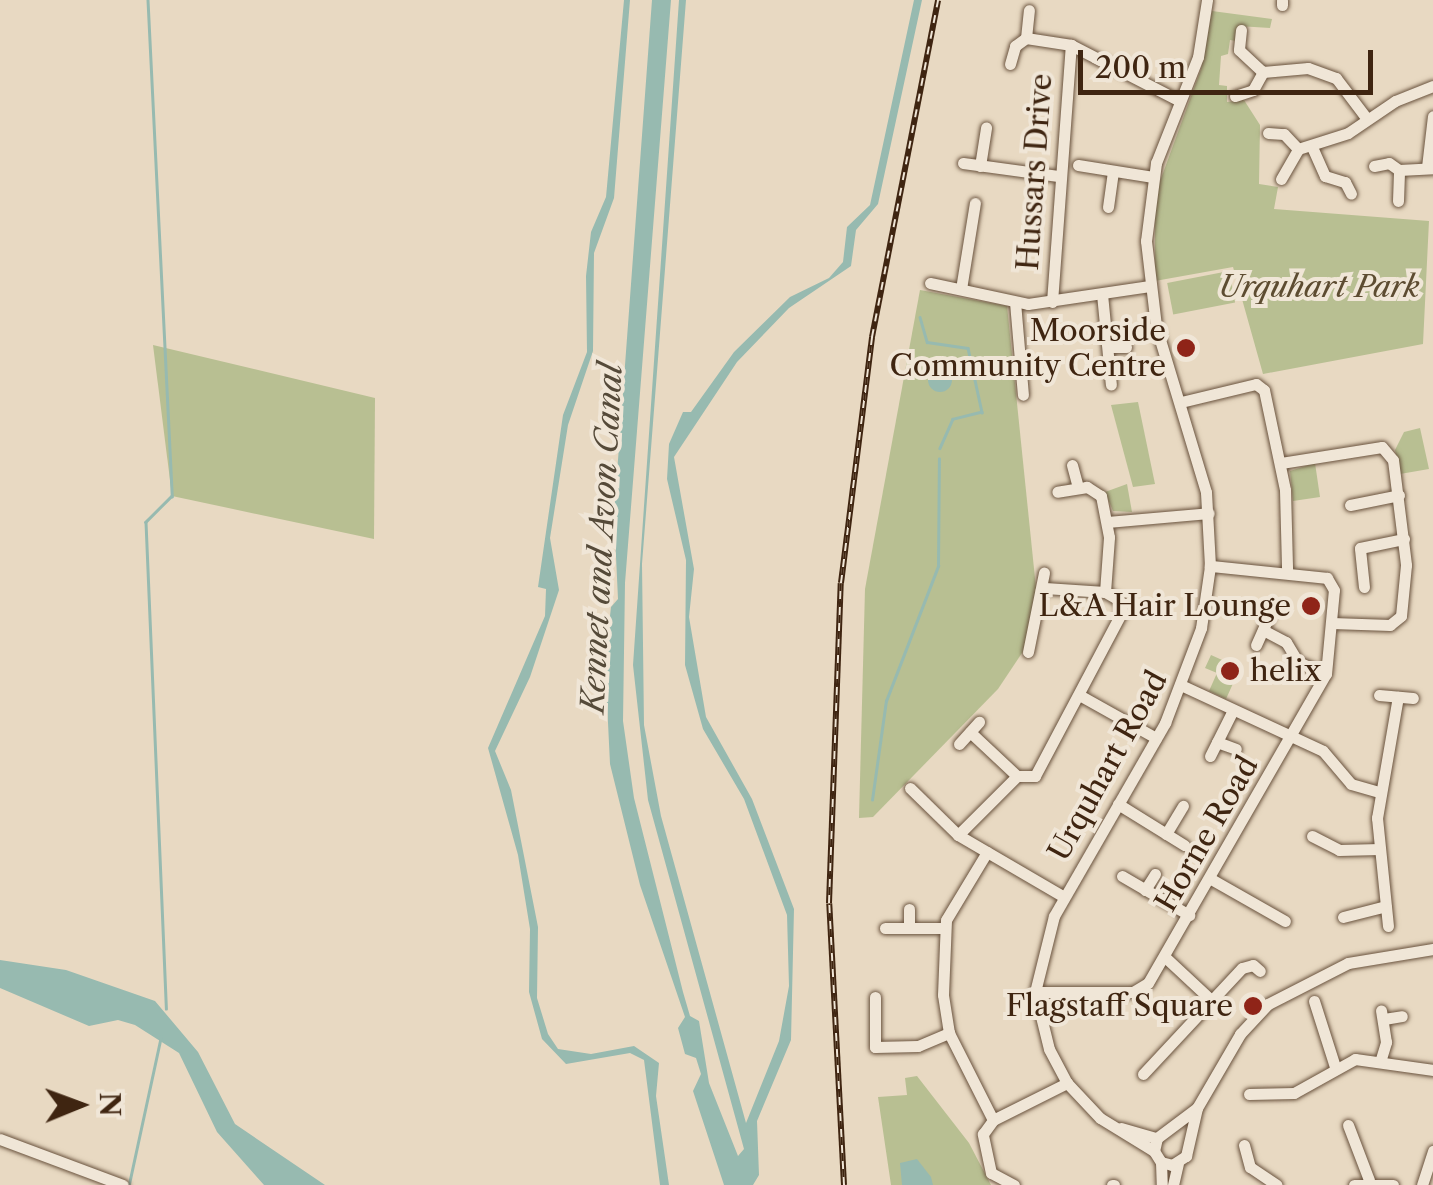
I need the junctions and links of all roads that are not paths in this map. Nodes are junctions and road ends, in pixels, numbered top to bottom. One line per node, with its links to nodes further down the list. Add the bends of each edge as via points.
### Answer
1 (1207, 0): 10 (street, Urquhart Road, via 1198,57)
2 (1029, 10): 4 (street)
3 (1241, 30): 7 (street, via 1239,50)
4 (1026, 38): 5 (street); 6 (street, via 1015,46)
5 (1071, 45): 10 (street); 24 (street, Hussars Drive)
6 (1010, 64)
7 (1263, 72): 9 (street, via 1253,90); 12 (street, via 1323,71 1343,85)
8 (1433, 86): 12 (street)
9 (1235, 96)
10 (1178, 100): 25 (street, Urquhart Road)
11 (1433, 116): 21 (street)
12 (1367, 119): 15 (street)
13 (986, 128): 18 (street)
14 (1268, 132): 16 (street, via 1284,134)
15 (1312, 147): 16 (street); 27 (street, via 1325,176 1345,182)
16 (1298, 149): 26 (street)
17 (963, 163): 18 (street)
18 (980, 166): 24 (street)
19 (1078, 166): 23 (street)
20 (1374, 166): 22 (street, via 1389,163)
21 (1430, 167): 22 (street)
22 (1399, 170): 28 (street)
23 (1113, 171): 25 (street); 30 (street)
24 (1058, 176): 36 (street, Hussars Drive)
25 (1153, 177): 32 (street, Urquhart Road)
26 (1281, 179)
27 (1351, 194)
28 (1398, 201)
29 (975, 203): 33 (street)
30 (1108, 207)
31 (930, 283): 33 (street)
32 (1150, 286): 34 (street); 41 (street, Urquhart Road)
33 (961, 289): 35 (street)
34 (1102, 294): 36 (street); 38 (street)
35 (1015, 302): 36 (street); 40 (street)
36 (1052, 302)
37 (1126, 347): 38 (street)
38 (1108, 348): 39 (street)
39 (1111, 385)
40 (1024, 395)
41 (1181, 402): 42 (street, via 1261,386); 48 (street, Urquhart Road)
42 (1281, 463): 46 (street, via 1386,448); 52 (street)
43 (1072, 465): 44 (street)
44 (1078, 487): 45 (street); 49 (street, via 1101,496)
45 (1057, 492)
46 (1399, 494): 47 (street); 50 (street)
47 (1350, 505)
48 (1209, 513): 49 (street); 51 (street, Urquhart Road)
49 (1107, 522): 55 (street)
50 (1404, 540): 54 (street, via 1360,548); 58 (street, via 1399,621)
51 (1210, 566): 52 (street); 63 (street, Urquhart Road, via 1201,628)
52 (1287, 569): 58 (street, Horne Road, via 1321,575 1334,598)
53 (1044, 573): 56 (street)
54 (1364, 587)
55 (1104, 592): 56 (street); 65 (street, via 1122,603 1122,612)
56 (1044, 595): 61 (street)
57 (1268, 616): 59 (street)
58 (1332, 623): 62 (street, Horne Road)
59 (1262, 630): 60 (street); 62 (street, via 1286,642 1298,662)
60 (1256, 645)
61 (1028, 652)
62 (1326, 674): 69 (street, Horne Road)
63 (1182, 686): 68 (street); 70 (street, Urquhart Road)
64 (1379, 695): 66 (street)
65 (1081, 696): 70 (street); 75 (street, via 1035,776)
66 (1398, 697): 67 (street); 77 (street)
67 (1413, 698)
68 (1233, 710): 69 (street); 71 (street)
69 (1291, 736): 77 (street, via 1323,751 1351,784); 88 (street, Horne Road)
70 (1156, 738): 78 (street, Urquhart Road)
71 (1217, 742): 73 (street); 74 (street)
72 (959, 744): 75 (street, via 974,727)
73 (1236, 749)
74 (1210, 756)
75 (1016, 776): 80 (street)
76 (910, 788): 80 (street)
77 (1379, 792): 84 (street)
78 (1118, 804): 81 (street); 91 (street, Urquhart Road)
79 (1184, 806): 81 (street)
80 (958, 834): 85 (street)
81 (1166, 834): 83 (street)
82 (1312, 836): 84 (street, via 1346,852)
83 (1184, 845)
84 (1380, 850): 92 (street)
85 (987, 852): 91 (street); 101 (street)
86 (1155, 874): 89 (street)
87 (1122, 876): 89 (street)
88 (1211, 878): 94 (street); 95 (street, Horne Road)
89 (1145, 890): 95 (street)
90 (1276, 895): 94 (street)
91 (1064, 897): 105 (street, Urquhart Road, via 1044,943)
92 (1386, 906): 96 (street); 98 (street)
93 (909, 909): 100 (street)
94 (1267, 909): 97 (street)
95 (1189, 914): 103 (street, Horne Road)
96 (1343, 917)
97 (1285, 920)
98 (1388, 926)
99 (885, 928): 100 (street)
100 (909, 928): 101 (street)
101 (944, 928): 110 (street)
102 (1433, 948): 121 (street, via 1348,964 1280,996 1240,1034)
103 (1166, 958): 105 (street, Horne Road, via 1133,992); 107 (street)
104 (1260, 971): 107 (street, via 1246,966)
105 (1035, 992): 119 (street, Urquhart Road, via 1049,1050)
106 (875, 997): 111 (street, via 875,1047)
107 (1211, 1000): 112 (street)
108 (1311, 1009): 115 (street)
109 (1402, 1016): 114 (street, via 1383,1014)
110 (949, 1033): 111 (street); 122 (street)
111 (895, 1047): 113 (street)
112 (1155, 1060): 116 (street); 118 (street)
113 (895, 1061)
114 (1380, 1062): 115 (street, via 1355,1058); 117 (street)
115 (1335, 1066): 120 (street, via 1270,1101)
116 (1167, 1069)
117 (1433, 1070)
118 (1143, 1074)
119 (1067, 1083): 122 (street); 125 (street, Urquhart Road, via 1112,1126)
120 (1248, 1094)
121 (1197, 1108): 125 (street); 126 (street)
122 (994, 1120): 133 (street, via 981,1141 985,1159 995,1178)
123 (1348, 1124): 131 (street)
124 (0, 1139): 132 (street)
125 (1160, 1140): 126 (street, Urquhart Road); 129 (street)
126 (1186, 1140): 130 (street)
127 (1244, 1145): 136 (street, via 1244,1168)
128 (1433, 1151): 139 (street)
129 (1161, 1162): 130 (street); 134 (street)
130 (1178, 1164): 135 (street)
131 (1369, 1180): 137 (street); 138 (street)
132 (120, 1184)
133 (1014, 1185)
134 (1162, 1185)
135 (1173, 1185)
136 (1277, 1185)
137 (1354, 1185)
138 (1393, 1185)
139 (1422, 1185)

